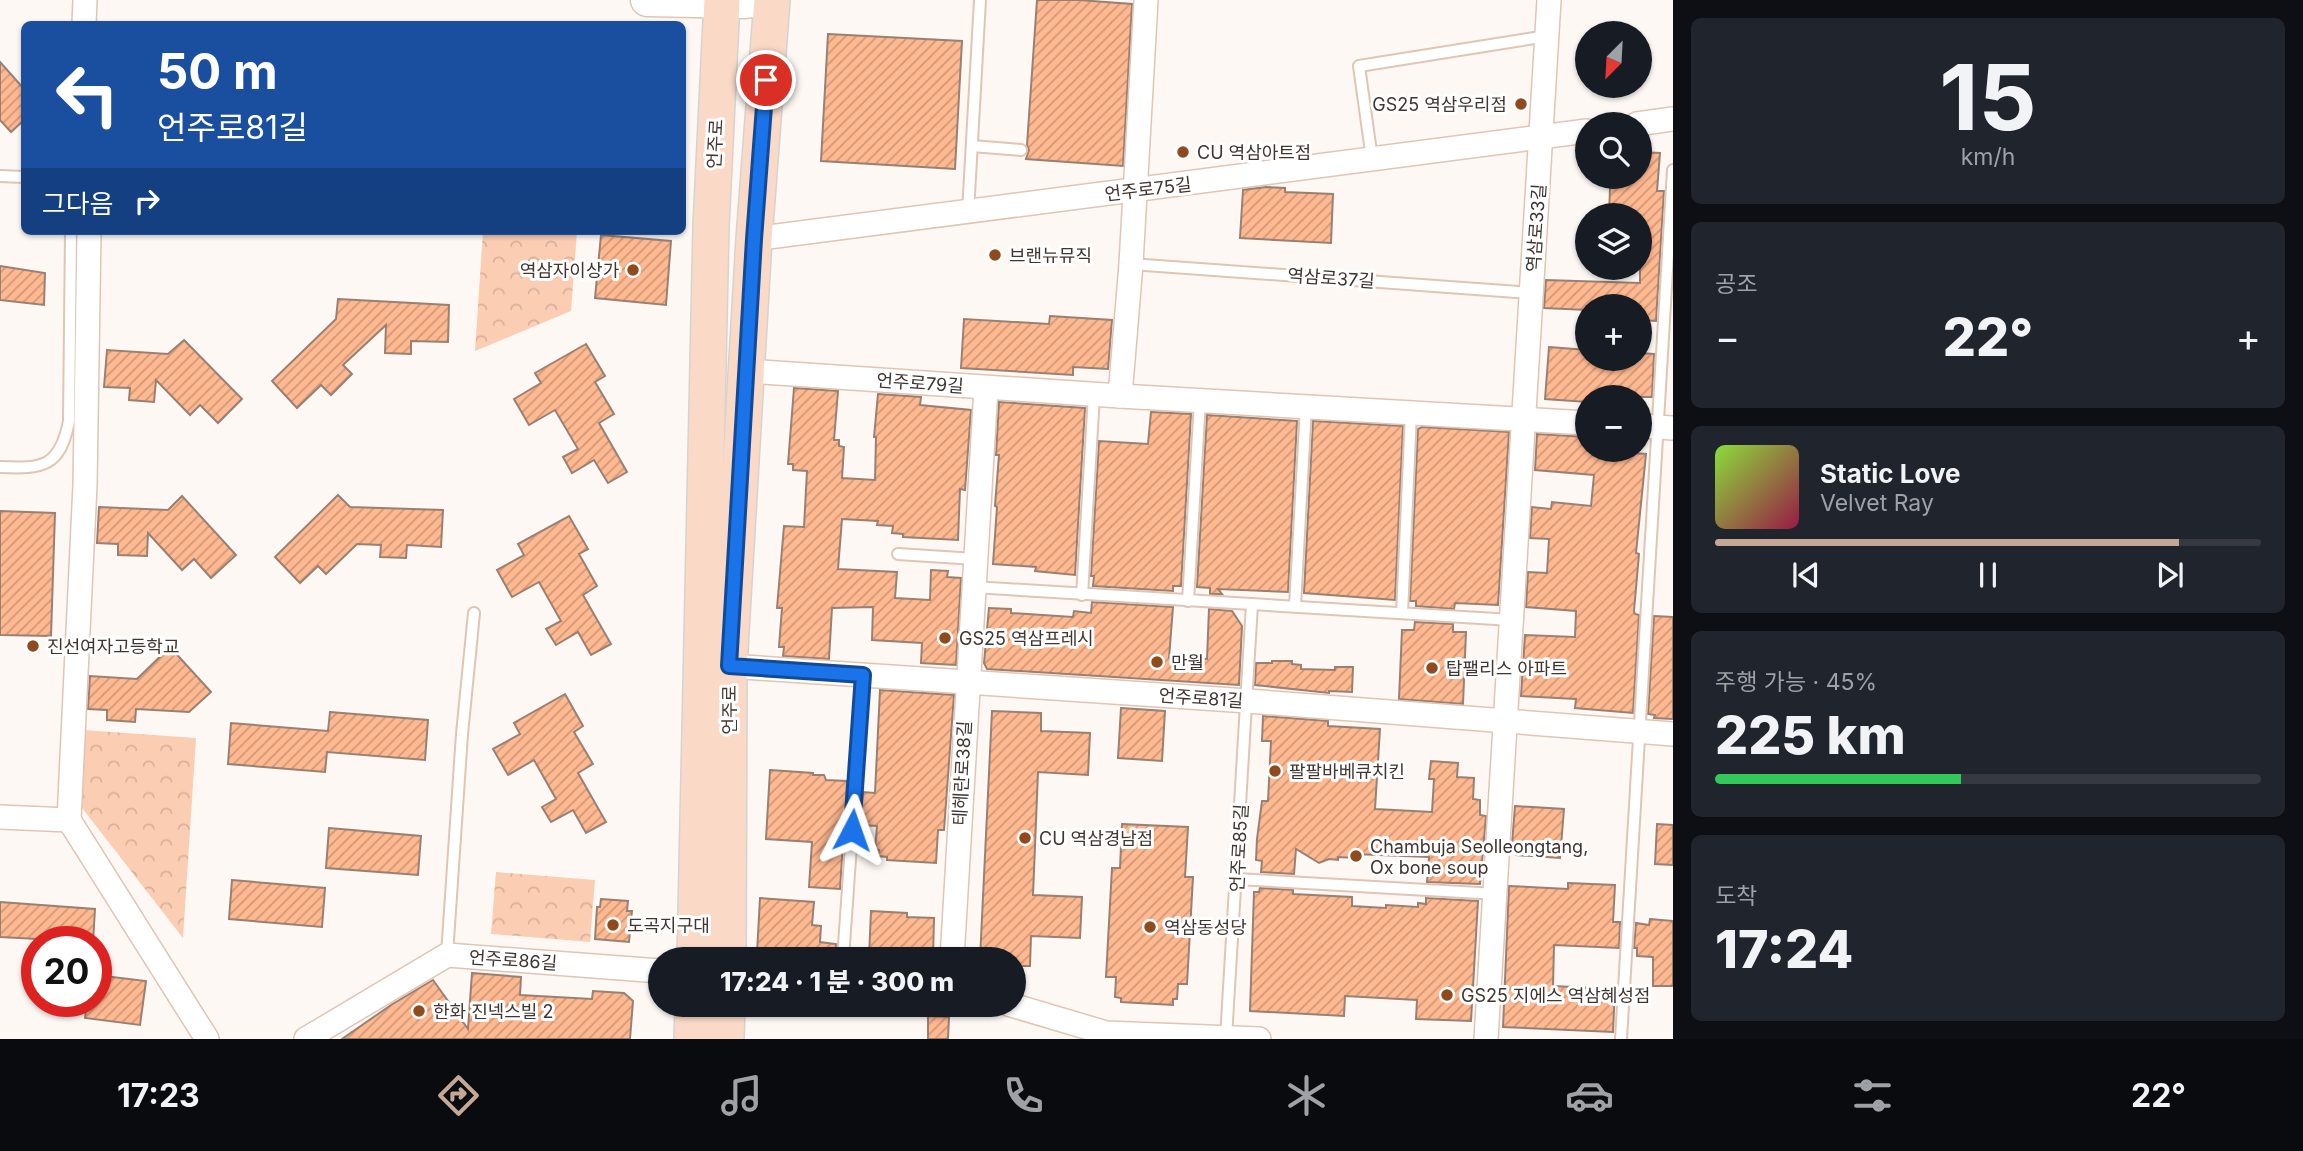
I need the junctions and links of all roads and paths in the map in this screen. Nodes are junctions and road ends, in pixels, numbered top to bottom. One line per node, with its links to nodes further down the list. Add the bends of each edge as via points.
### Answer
1 (85, 0): 9 (street)
2 (647, 0): 8 (main road)
3 (762, 0): 8 (main road)
4 (772, 0): 25 (main road, 언주로)
5 (980, 0): 15 (lane)
6 (1146, 0): 21 (street)
7 (1549, 0): 10 (street, 역삼로33길)
8 (722, 1): 60 (main road, 언주로, via 711,226)
9 (84, 21)
10 (1547, 36): 14 (street, 역삼로33길); 17 (lane, via 1359,66)
11 (1673, 119): 12 (street)
12 (1652, 122)
13 (1575, 133): 14 (street, 언주로75길)
14 (1542, 138): 17 (street, 언주로75길); 27 (street, 역삼로33길)
15 (972, 146): 16 (lane); 22 (lane)
16 (1021, 150)
17 (1372, 159): 21 (street, 언주로75길)
18 (1673, 170): 37 (lane)
19 (0, 176): 20 (lane)
20 (21, 177)
21 (1136, 191): 22 (street, 언주로75길); 26 (street)
22 (968, 212): 25 (street, 언주로75길)
23 (71, 235): 38 (lane, via 65,438 48,463 31,468)
24 (89, 235): 57 (street, via 85,485)
25 (754, 239): 28 (main road, 언주로)
26 (1131, 264): 27 (lane, 역삼로37길); 31 (street)
27 (1531, 293): 35 (street, 역삼로33길)
28 (746, 371): 29 (street, 언주로79길); 49 (main road, 언주로)
29 (986, 388): 30 (street, 언주로79길); 40 (street, 테헤란로38길)
30 (1094, 395): 31 (street, 언주로79길); 42 (lane)
31 (1121, 396): 32 (street, 언주로79길)
32 (1200, 401): 33 (street, 언주로79길); 43 (lane)
33 (1306, 406): 34 (street, 언주로79길); 45 (lane)
34 (1411, 412): 35 (street, 언주로79길); 47 (lane)
35 (1524, 419): 36 (street, 언주로79길); 48 (street, 역삼로33길)
36 (1575, 422)
37 (1657, 427): 54 (lane)
38 (0, 467)
39 (898, 554): 40 (lane)
40 (975, 559): 41 (street, 테헤란로38길)
41 (973, 587): 42 (lane); 51 (street, 테헤란로38길)
42 (1082, 595): 43 (lane)
43 (1188, 601): 44 (lane)
44 (1252, 604): 45 (lane); 52 (lane, 언주로85길)
45 (1295, 606): 47 (lane)
46 (474, 613): 64 (lane)
47 (1402, 613): 48 (lane)
48 (1513, 620): 53 (street, 역삼로33길)
49 (729, 666): 50 (street, 언주로81길); 61 (main road, 언주로)
50 (863, 675): 51 (street, 언주로81길); 62 (lane)
51 (968, 682): 52 (street, 언주로81길); 63 (street, 테헤란로38길)
52 (1248, 701): 53 (street, 언주로81길); 58 (lane, 언주로85길)
53 (1504, 720): 54 (street, 언주로81길); 59 (street, 역삼로33길)
54 (1641, 732): 55 (street, 언주로81길); 77 (lane)
55 (1673, 734)
56 (0, 817): 57 (street)
57 (69, 820): 71 (street)
58 (1237, 879): 59 (lane); 70 (lane, 언주로85길)
59 (1497, 894): 76 (street, 역삼로33길)
60 (695, 947)
61 (728, 947)
62 (844, 947)
63 (953, 947)
64 (447, 955): 65 (street, 언주로86길); 72 (street, 언주로86길)
65 (648, 970)
66 (1026, 1010): 69 (street)
67 (693, 1017): 73 (main road)
68 (727, 1017): 74 (main road)
69 (1106, 1036): 70 (street)
70 (1226, 1038): 75 (street)
71 (207, 1039)
72 (306, 1039)
73 (692, 1039)
74 (726, 1039)
75 (1259, 1039)
76 (1486, 1039)
77 (1621, 1039)

